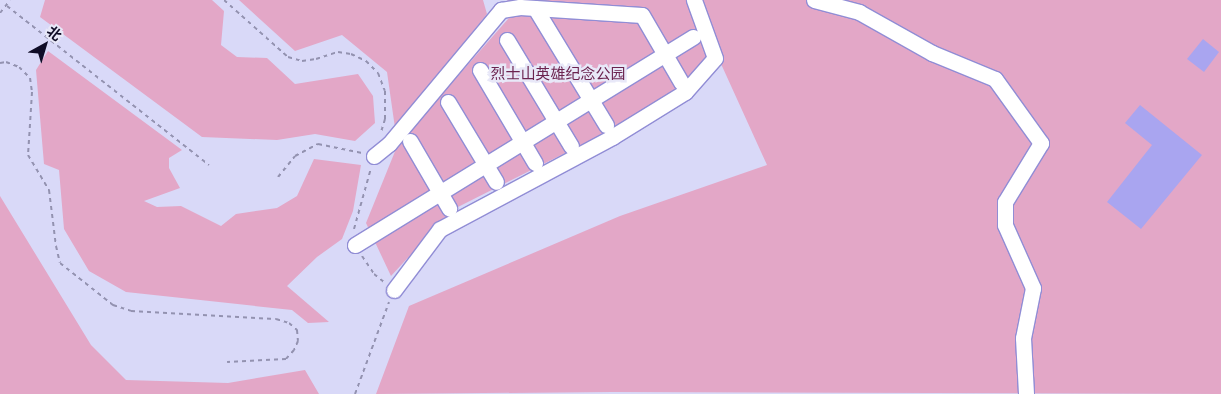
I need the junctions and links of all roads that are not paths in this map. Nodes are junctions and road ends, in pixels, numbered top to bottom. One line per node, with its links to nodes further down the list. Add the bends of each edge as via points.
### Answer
1 (694, 0): 24 (street, via 715,58 685,92 612,137 440,229)
2 (814, 0): 25 (street, via 859,12 932,53 995,79 1041,143 1005,202 1005,225 1033,288 1023,338)
3 (563, 5): 4 (street); 7 (street, via 642,15)
4 (535, 8): 10 (street); 17 (street, via 501,10 389,144)
5 (693, 36): 7 (street)
6 (507, 40): 12 (street)
7 (665, 54): 9 (street); 10 (street)
8 (480, 70): 15 (street)
9 (681, 82)
10 (590, 99): 12 (street); 13 (street)
11 (448, 102): 18 (street)
12 (556, 120): 15 (street); 16 (street)
13 (606, 125)
14 (410, 141): 21 (street)
15 (522, 141): 18 (street); 19 (street)
16 (572, 146)
17 (374, 156)
18 (485, 164): 20 (street); 21 (street)
19 (535, 164)
20 (496, 182)
21 (440, 192): 22 (street); 23 (street)
22 (449, 208)
23 (354, 245)
24 (394, 290)
25 (1026, 394)

